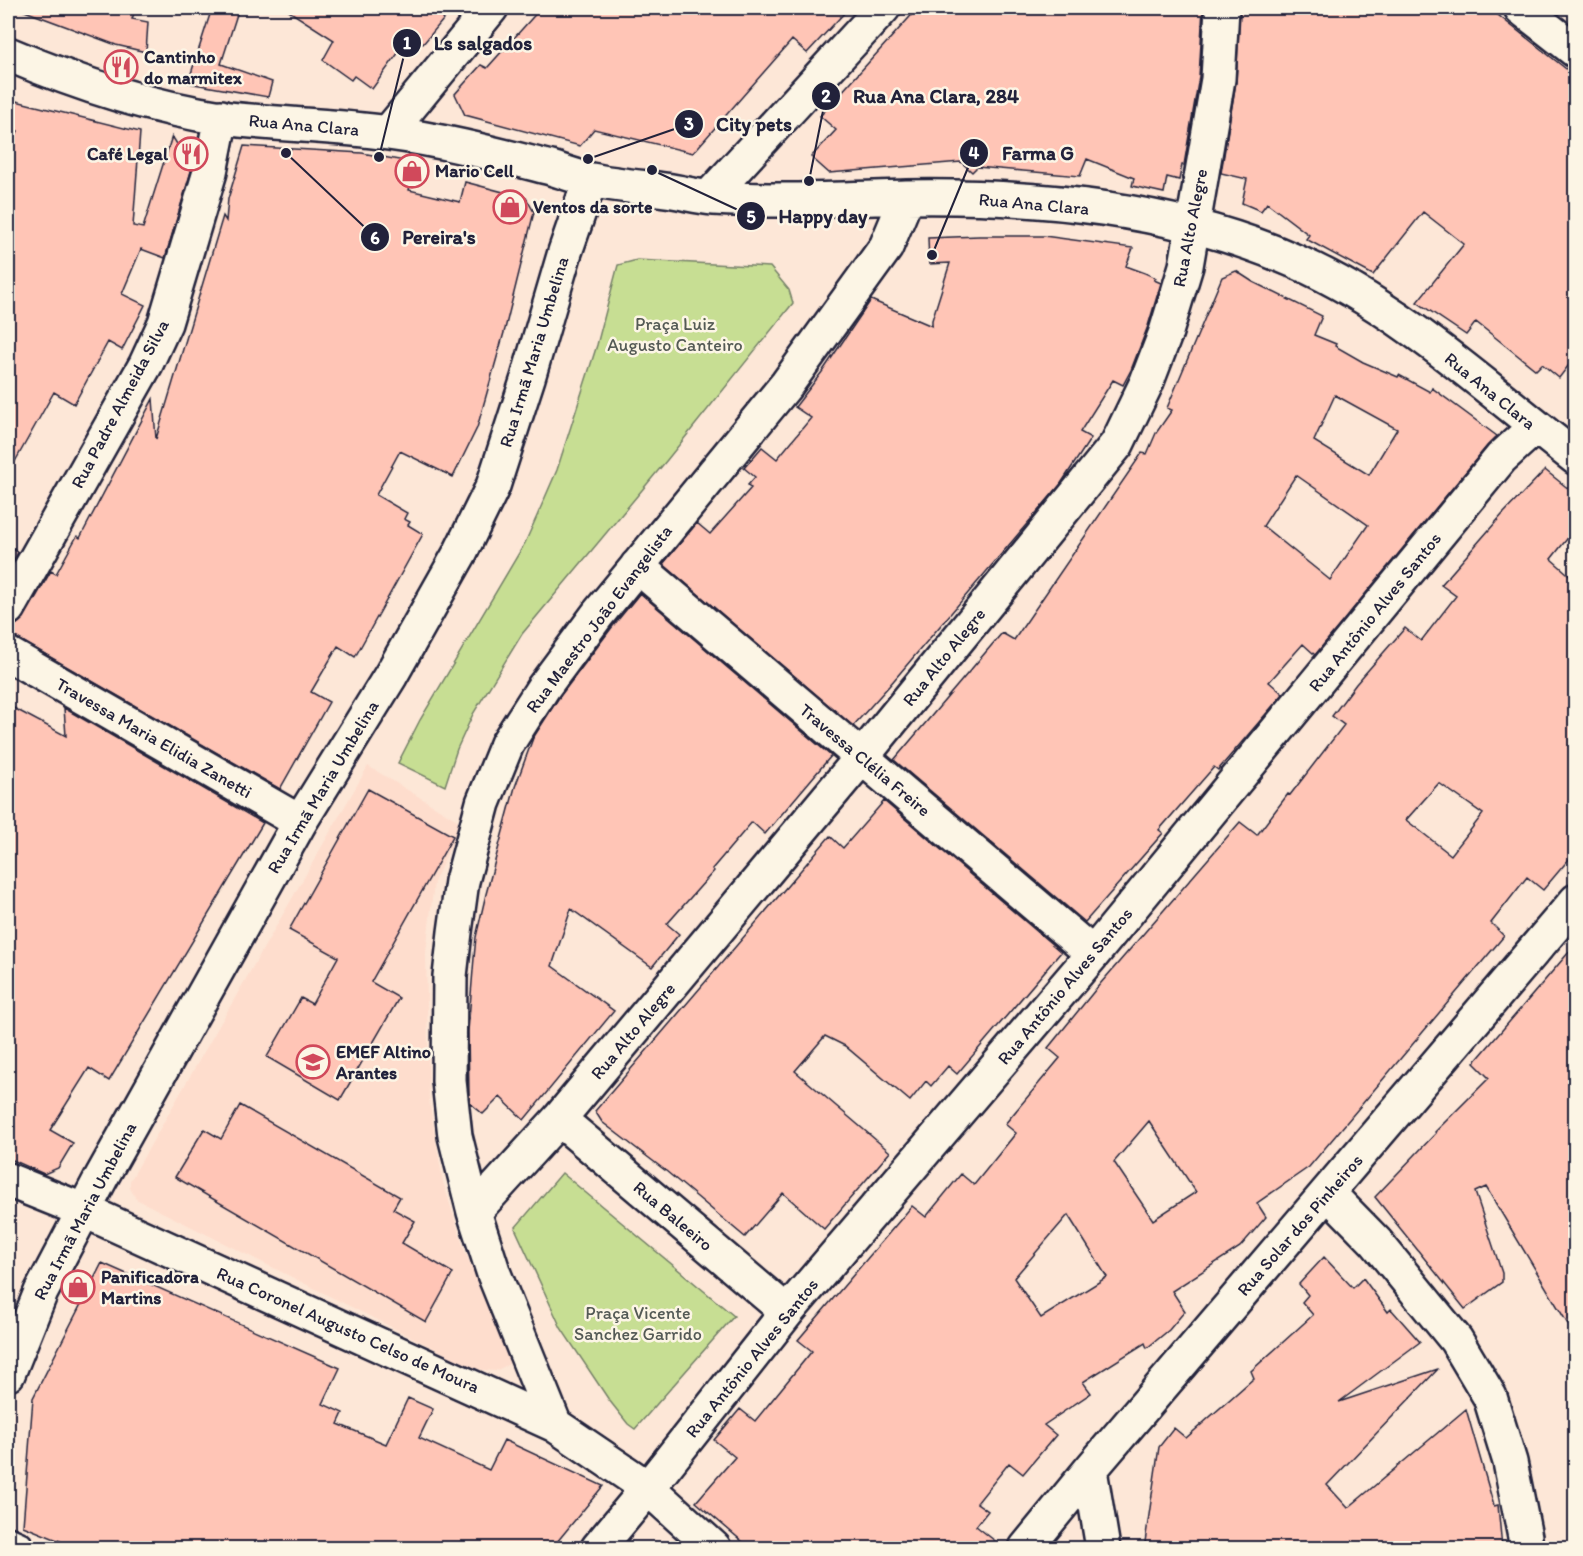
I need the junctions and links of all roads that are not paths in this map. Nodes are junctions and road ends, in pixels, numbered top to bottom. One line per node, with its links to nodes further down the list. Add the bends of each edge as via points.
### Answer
1 (491, 8): 8 (street)
2 (883, 8): 10 (street)
3 (1222, 8): 12 (street, Rua Alto Alegre, via 1218,80)
4 (1521, 8): 5 (street)
5 (1575, 51)
6 (8, 54): 7 (street, Rua Ana Clara, via 70,80 150,103)
7 (220, 117): 8 (street, Rua Ana Clara); 16 (street, Rua Padre Almeida Silva, via 210,172 165,323 146,364)
8 (388, 132): 9 (street, Rua Ana Clara)
9 (590, 180): 10 (street, Rua Ana Clara); 19 (street, Rua Irmã Maria Umbelina, via 493,486 402,655)
10 (709, 197): 11 (street, Rua Ana Clara, via 790,201)
11 (906, 197): 12 (street, Rua Ana Clara, via 1020,199); 15 (street, Rua Maestro João Evangelista, via 886,247 793,375)
12 (1193, 226): 13 (street, Rua Ana Clara, via 1298,262 1345,286 1456,362); 18 (street, Rua Alto Alegre, via 1186,266 1166,332 1117,444)
13 (1535, 427): 14 (street, Rua Ana Clara); 21 (street, Rua Antônio Alves Santos, via 1502,458)
14 (1575, 458)
15 (637, 566): 18 (street, Travessa Clélia Freire); 26 (street, Rua Maestro João Evangelista, via 543,688 507,744 483,803 462,881 450,976 449,1081 455,1136)
16 (8, 608)
17 (8, 654): 19 (street, Travessa Maria Elidia Zanetti)
18 (862, 757): 21 (street, Travessa Clélia Freire); 22 (street, Rua Alto Alegre)
19 (300, 822): 25 (street, Rua Irmã Maria Umbelina)
20 (1572, 911): 24 (street, Rua Solar dos Pinheiros)
21 (1093, 954): 27 (street, Rua Antônio Alves Santos)
22 (560, 1119): 26 (street, Rua Alto Alegre); 27 (street, Rua Baleeiro)
23 (8, 1180): 25 (street, Rua Coronel Augusto Celso de Moura)
24 (1328, 1193): 30 (street, Rua Solar dos Pinheiros); 38 (street, via 1376,1242 1456,1340 1490,1397 1510,1462)
25 (85, 1210): 28 (street, Rua Irmã Maria Umbelina, via 40,1292); 29 (street, Rua Coronel Augusto Celso de Moura)
26 (474, 1212): 29 (street, Rua Maestro João Evangelista, via 494,1274)
27 (787, 1312): 31 (street, Rua Antônio Alves Santos)
28 (8, 1374)
29 (555, 1425): 31 (street)
30 (1090, 1470): 36 (street, Rua Solar dos Pinheiros); 37 (street)
31 (648, 1488): 34 (street, Rua Antônio Alves Santos); 35 (street)
32 (8, 1544): 33 (street)
33 (17, 1548)
34 (598, 1548)
35 (714, 1548)
36 (1026, 1548)
37 (1103, 1548)
38 (1525, 1548)

